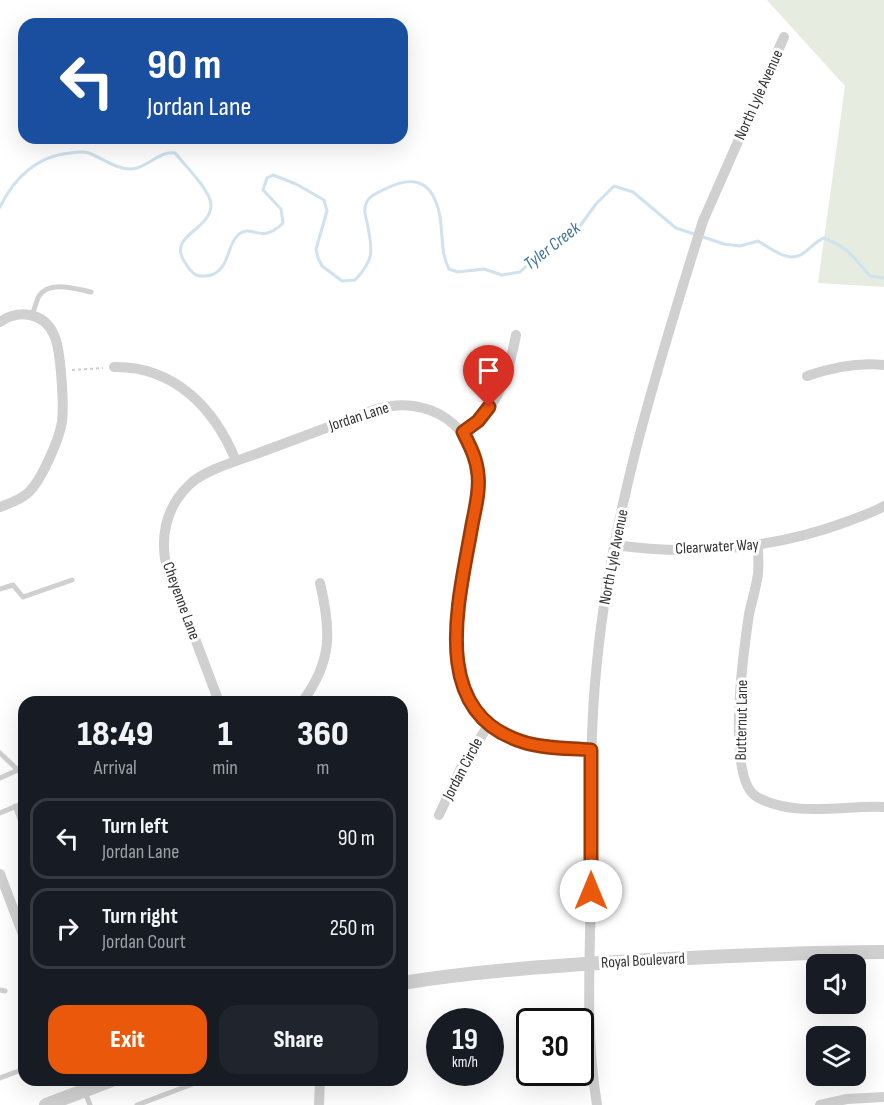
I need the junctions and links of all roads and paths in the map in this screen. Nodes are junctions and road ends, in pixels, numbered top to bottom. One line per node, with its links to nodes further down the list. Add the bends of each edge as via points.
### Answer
1 (784, 37): 14 (street, North Lyle Avenue, via 703,221 640,428)
2 (91, 292): 3 (lane, via 49,288 40,295)
3 (33, 316): 4 (street, via 16,314); 8 (street, via 46,323 55,336)
4 (0, 322)
5 (516, 335): 10 (street, via 498,394 478,421)
6 (884, 365): 9 (street, via 851,364)
7 (114, 367): 8 (path); 11 (street, via 151,372 186,390 222,429)
8 (60, 371): 13 (street, via 62,423 52,449 30,491)
9 (807, 376)
10 (463, 432): 11 (street, Jordan Lane, via 445,418 400,404); 21 (street, via 473,451 479,481 456,628 456,659 463,688)
11 (236, 461): 19 (street, Cheyenne Lane, via 203,476 186,489 171,510 164,534 170,575)
12 (884, 506): 15 (street, Clearwater Way, via 819,532)
13 (0, 507)
14 (615, 545): 15 (street, Clearwater Way, via 667,549); 22 (street, North Lyle Avenue, via 597,663)
15 (758, 546): 27 (street, Butternut Lane, via 739,713 744,782 758,797 797,809)
16 (72, 580): 18 (lane, via 23,597 13,585)
17 (320, 584): 20 (street, via 328,623 327,649)
18 (0, 589)
19 (217, 696)
20 (307, 696)
21 (489, 724): 22 (street, via 528,743); 30 (street, Jordan Circle, via 460,770)
22 (591, 750): 34 (street, North Lyle Avenue)
23 (0, 753): 24 (lane, via 18,770)
24 (0, 778)
25 (18, 805): 26 (lane)
26 (15, 806): 28 (lane); 29 (lane)
27 (884, 807)
28 (0, 813)
29 (18, 814)
30 (439, 815)
31 (0, 874): 32 (street)
32 (18, 921)
33 (884, 952): 34 (street, Royal Boulevard)
34 (588, 964): 35 (street, Royal Boulevard); 47 (street, North Lyle Avenue, via 590,1044)
35 (408, 982)
36 (18, 1072): 37 (lane)
37 (0, 1078)
38 (80, 1086): 43 (street)
39 (82, 1086): 44 (lane)
40 (187, 1086): 45 (lane)
41 (320, 1086): 46 (street)
42 (884, 1097): 48 (street)
43 (45, 1105)
44 (90, 1105)
45 (137, 1105)
46 (319, 1105)
47 (597, 1105)
48 (820, 1105)

